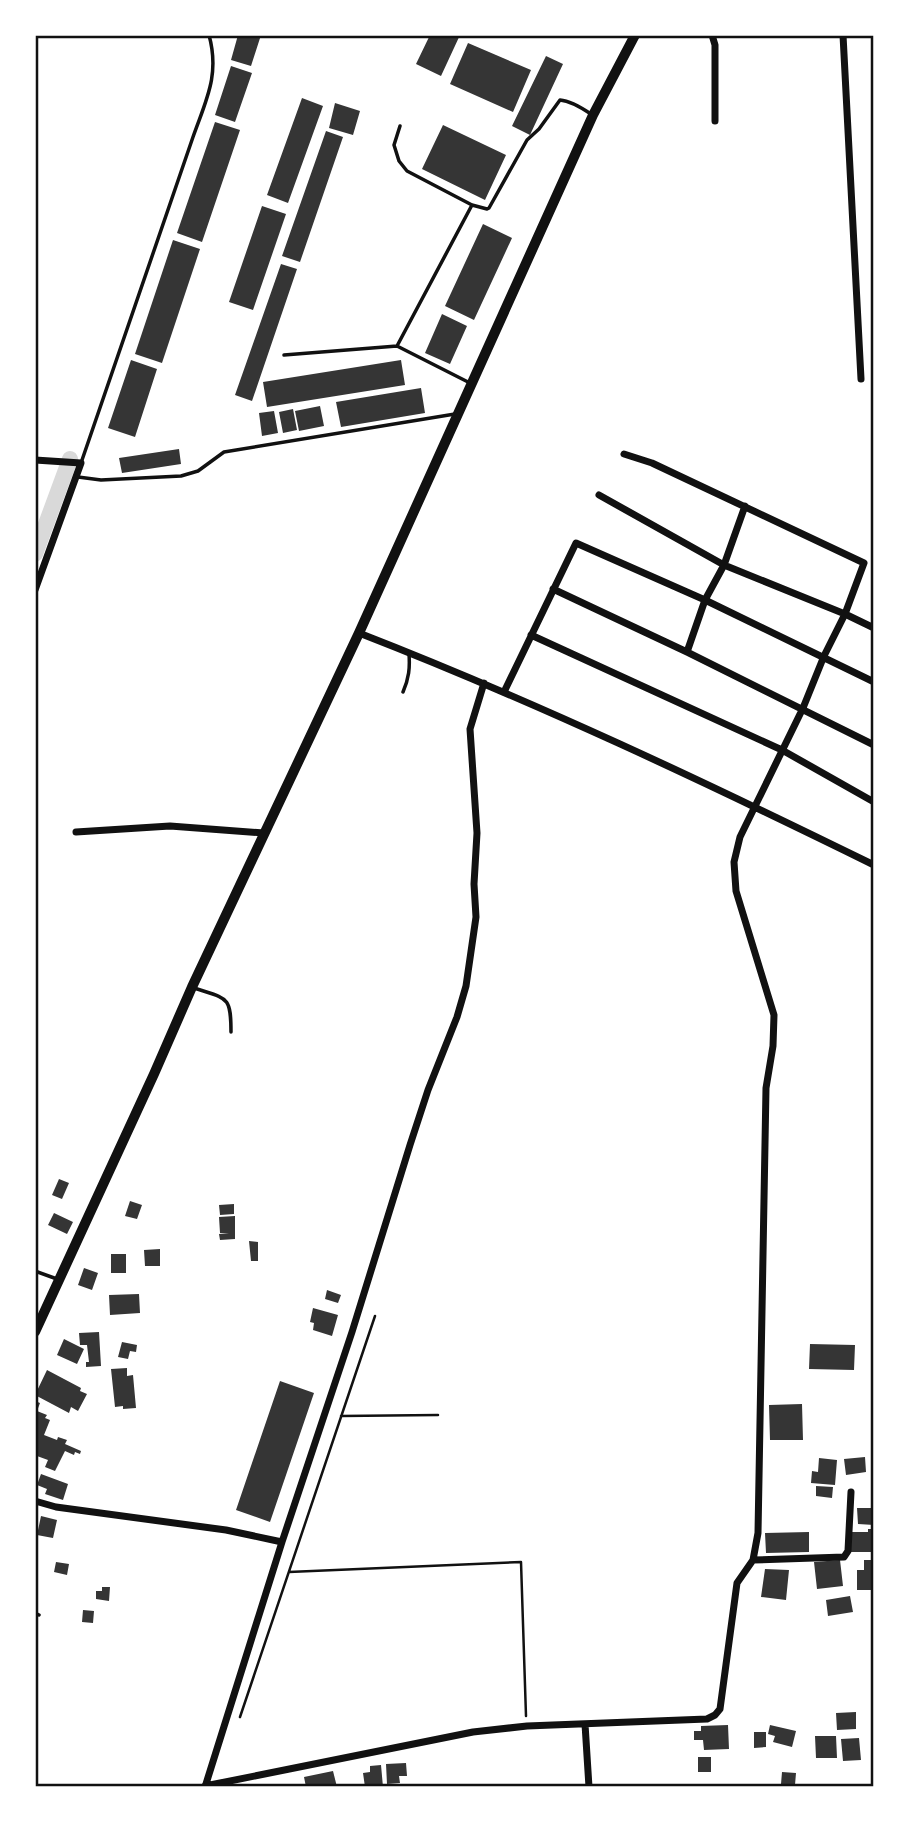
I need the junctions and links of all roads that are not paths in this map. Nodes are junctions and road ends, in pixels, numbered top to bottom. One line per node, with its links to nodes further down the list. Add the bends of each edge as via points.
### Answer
1 (209, 35): 16 (lane, via 212,85)
2 (635, 35): 5 (main road)
3 (712, 35): 6 (street)
4 (843, 35): 11 (street)
5 (593, 116): 8 (lane, via 560,100 527,140 489,208); 12 (main road)
6 (715, 121)
7 (400, 126): 8 (lane, via 394,145 407,171)
8 (472, 205): 9 (lane)
9 (397, 346): 10 (lane); 12 (lane)
10 (284, 355)
11 (861, 379)
12 (472, 383): 13 (main road)
13 (458, 414): 17 (lane, via 224,452 198,471 181,476); 28 (main road)
14 (624, 454): 19 (street)
15 (35, 460): 16 (street)
16 (77, 463): 17 (street)
17 (76, 477): 24 (street)
18 (599, 495): 22 (street)
19 (745, 506): 20 (street); 22 (street)
20 (864, 563): 21 (street); 26 (street)
21 (874, 563)
22 (724, 565): 25 (street); 26 (street)
23 (553, 589): 25 (street, via 576,543); 29 (street); 31 (street)
24 (35, 590)
25 (705, 600): 31 (street); 32 (street)
26 (845, 614): 27 (street); 32 (street)
27 (874, 628)
28 (359, 633): 30 (street); 43 (main road)
29 (531, 635): 36 (street); 39 (street)
30 (409, 652): 34 (street); 35 (lane, via 409,679)
31 (687, 652): 37 (street)
32 (824, 656): 33 (street); 37 (street)
33 (874, 682)
34 (484, 683): 36 (street); 52 (street, via 470,729 477,833 476,917 466,986)
35 (403, 692)
36 (504, 692): 41 (street)
37 (803, 708): 38 (street); 39 (street)
38 (874, 744)
39 (782, 750): 40 (street); 41 (street)
40 (874, 802)
41 (755, 807): 44 (street); 53 (street, via 734,862 736,891 774,1015 766,1088 758,1533)
42 (76, 832): 43 (street, via 170,826)
43 (264, 834): 45 (main road)
44 (874, 865)
45 (192, 987): 46 (lane, via 224,998 231,1011); 48 (main road)
46 (231, 1032)
47 (35, 1271): 48 (lane)
48 (59, 1279): 49 (main road)
49 (35, 1332)
50 (851, 1492): 53 (street, via 844,1557)
51 (35, 1501): 52 (street)
52 (282, 1542): 55 (street)
53 (752, 1560): 54 (street, via 737,1583 720,1709 715,1715 708,1719)
54 (585, 1724): 55 (street, via 473,1732); 56 (street)
55 (205, 1787)
56 (589, 1787)

